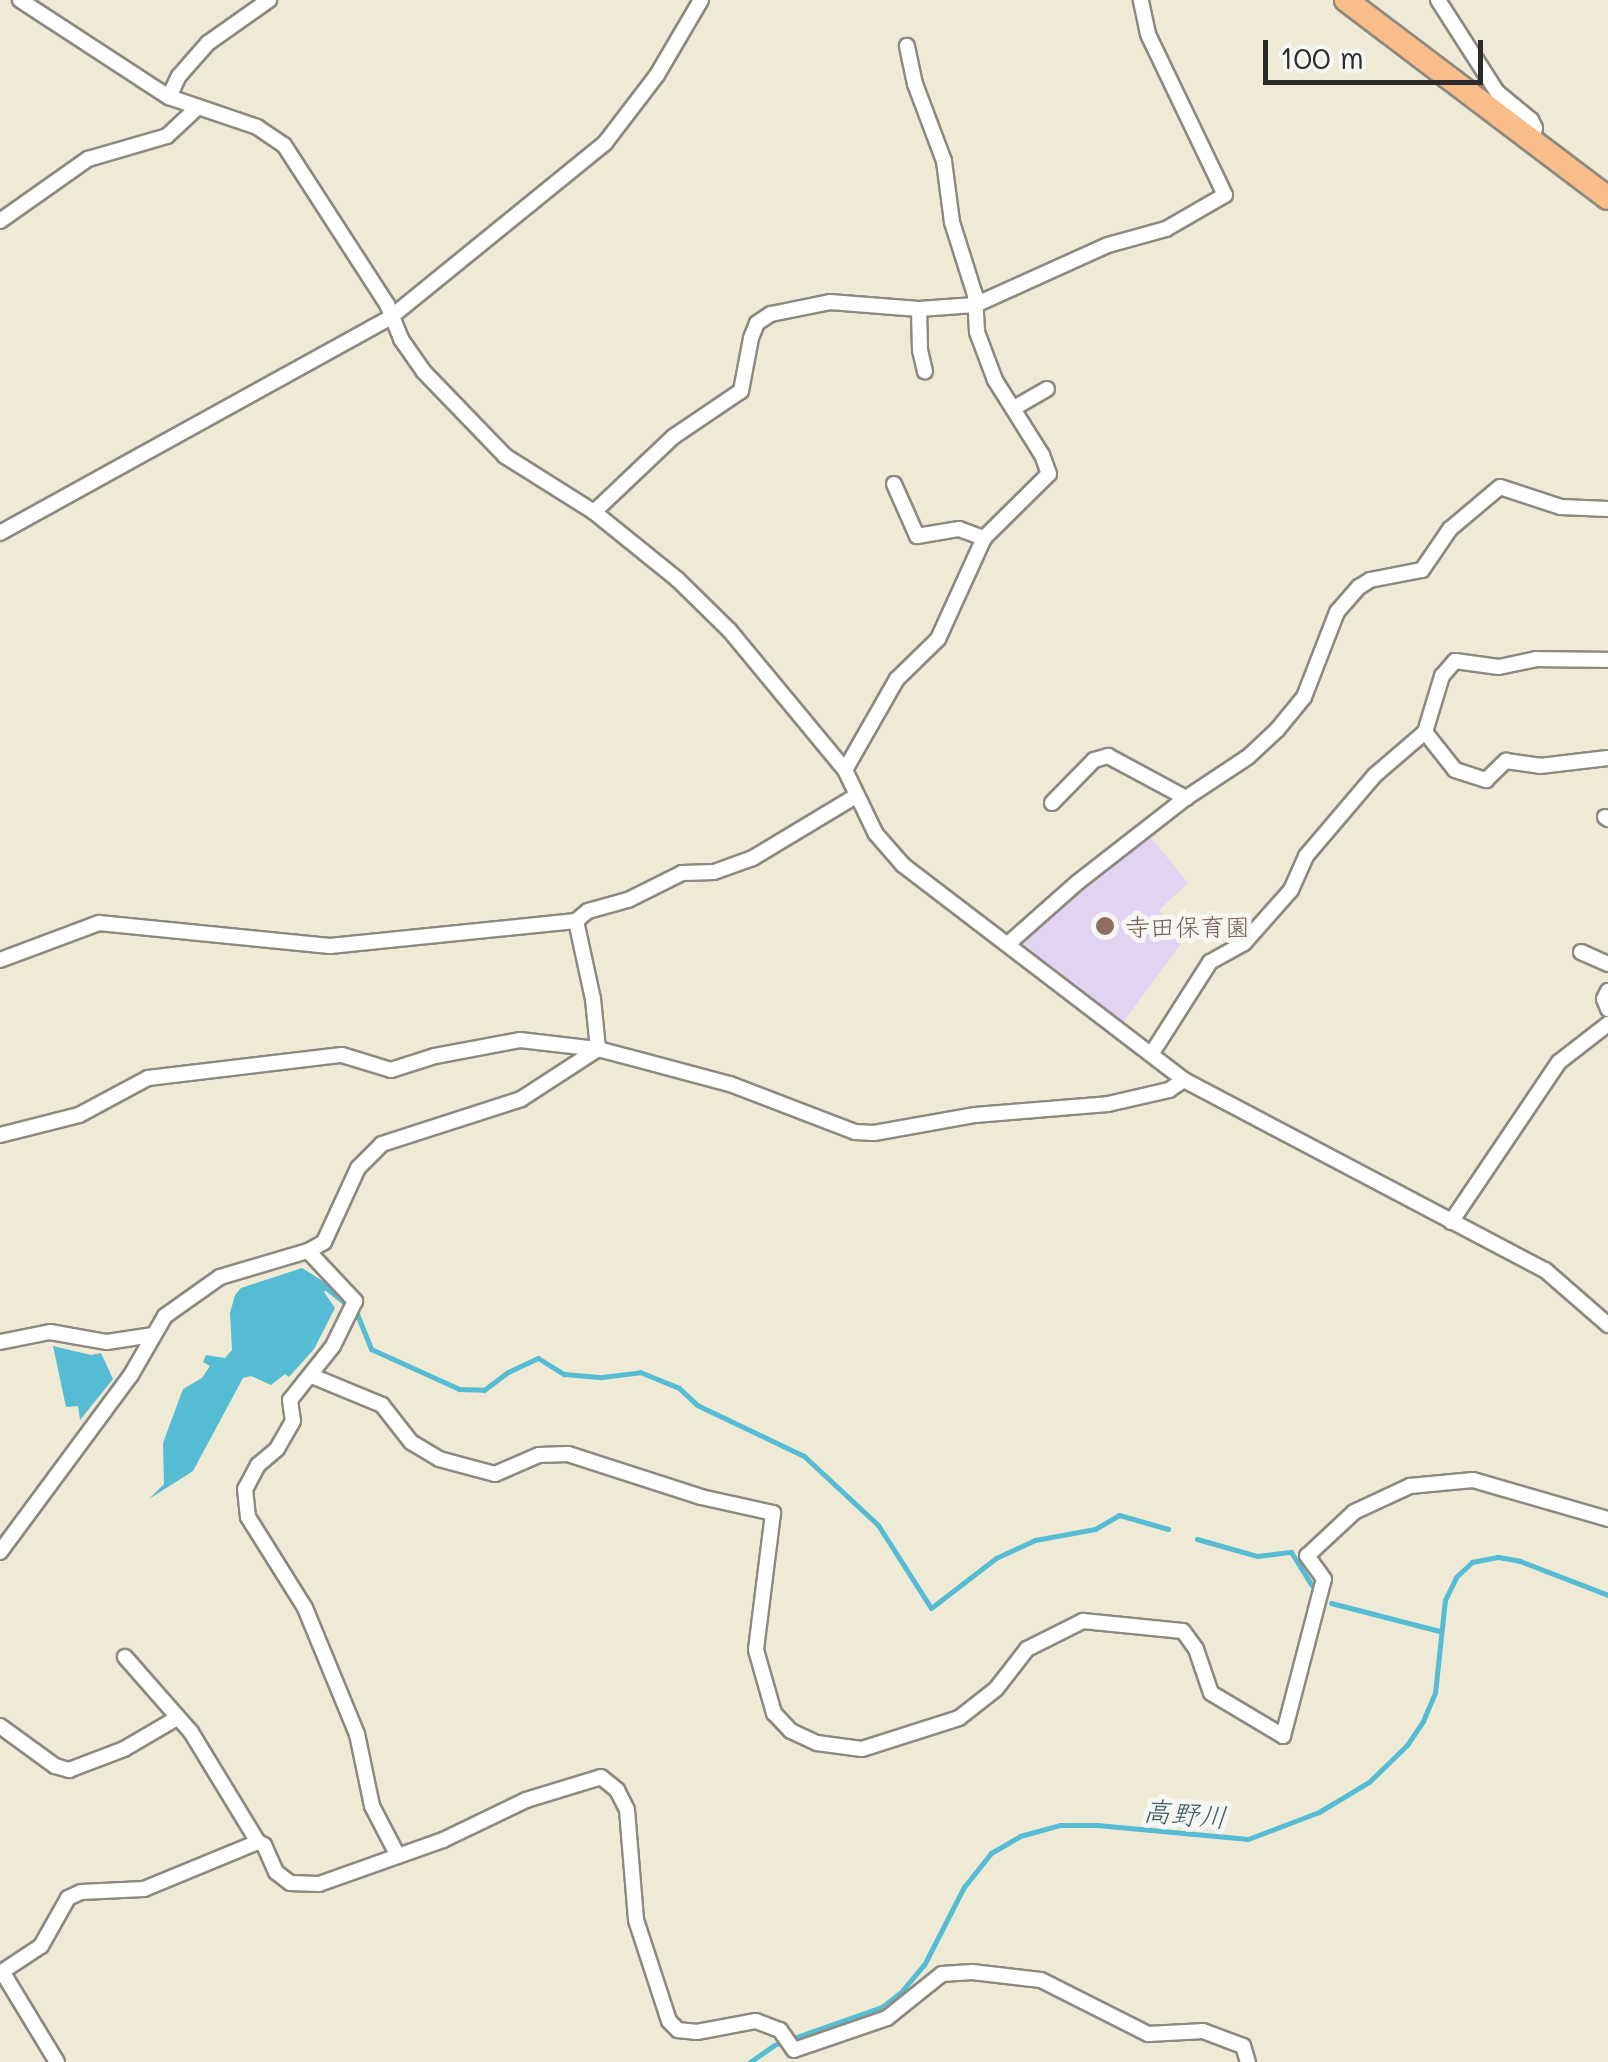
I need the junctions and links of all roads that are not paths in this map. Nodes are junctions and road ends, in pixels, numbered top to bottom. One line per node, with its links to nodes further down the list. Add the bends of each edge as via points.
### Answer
1 (20, 0): 8 (street)
2 (270, 0): 8 (street, via 208,43)
3 (701, 0): 15 (street, via 657,75 605,143)
4 (1141, 0): 13 (street, via 1148,34 1225,195 1166,229 1091,252)
5 (1346, 0): 10 (highway)
6 (1438, 0): 10 (street, via 1498,92 1531,120)
7 (907, 46): 13 (street, via 942,153 952,222)
8 (169, 97): 9 (street)
9 (196, 109): 12 (street, via 167,136 88,159); 15 (street, via 257,127 284,146)
10 (1532, 140): 11 (highway)
11 (1608, 198)
12 (0, 221)
13 (976, 305): 14 (street); 18 (street, via 990,367)
14 (919, 309): 16 (street); 21 (street, via 830,302 771,314 751,338 742,392 673,438)
15 (391, 317): 21 (street, via 424,372 462,415 505,456); 22 (street)
16 (925, 371)
17 (1047, 389): 18 (street)
18 (1014, 408): 23 (street, via 1049,474)
19 (894, 484): 23 (street, via 917,536 959,529)
20 (1608, 509): 29 (street, via 1561,507 1500,487 1450,529 1422,570 1359,587 1337,612 1304,696 1277,730)
21 (594, 512): 27 (street, via 730,632)
22 (0, 532)
23 (984, 538): 27 (street, via 938,639 897,679)
24 (1608, 660): 25 (street, via 1536,659 1498,667 1455,661 1442,676)
25 (1425, 732): 26 (street, via 1455,770 1486,780 1506,761 1540,766); 40 (street, via 1375,775 1244,943 1210,962)
26 (1608, 758)
27 (844, 770): 28 (street)
28 (854, 798): 31 (street, via 753,858 714,872 682,873); 32 (street, via 903,866)
29 (1186, 798): 30 (street, via 1108,756 1094,760); 32 (street)
30 (1052, 802)
31 (576, 920): 34 (street, via 330,946 99,924); 39 (street)
32 (1009, 943): 40 (street)
33 (1581, 952): 35 (street)
34 (0, 960)
35 (1608, 964)
36 (1608, 991): 37 (street)
37 (1608, 1008)
38 (1608, 1024): 43 (street, via 1559,1062)
39 (598, 1049): 41 (street, via 730,1084 855,1132 1108,1104 1169,1090); 42 (street, via 520,1040 392,1070 342,1055 148,1078 80,1115); 44 (street, via 521,1099 382,1144 358,1168 324,1242)
40 (1152, 1053): 41 (street)
41 (1184, 1080): 43 (street)
42 (0, 1135)
43 (1451, 1222): 45 (street, via 1545,1270)
44 (308, 1252): 46 (street, via 220,1276 164,1316); 48 (street, via 355,1301)
45 (1608, 1325)
46 (152, 1335): 47 (street, via 106,1342 50,1332); 50 (street, via 131,1375)
47 (0, 1342)
48 (312, 1376): 49 (street, via 382,1405 410,1442 439,1460 495,1474 539,1455 568,1454 773,1513 756,1650 774,1713 817,1743 862,1749 959,1718 996,1688 1027,1649 1083,1621 1183,1631 1210,1693 1284,1736 1324,1579 1307,1556 1354,1512 1410,1486 1473,1480); 55 (street, via 290,1400 292,1421 277,1449 245,1489 248,1518 305,1608 358,1734 372,1806)
49 (1608, 1519)
50 (0, 1552)
51 (125, 1657): 52 (street)
52 (177, 1718): 53 (street, via 69,1770); 54 (street)
53 (0, 1726)
54 (258, 1842): 55 (street, via 290,1883 320,1884); 56 (street, via 144,1889 68,1898 41,1946)
55 (398, 1856): 58 (street, via 600,1776 627,1810 636,1920 669,2021 678,2030 756,2020 794,2050 888,2018 942,1974 972,1972 1042,1980 1148,2034 1203,2031 1243,2046)
56 (2, 1973): 57 (street)
57 (57, 2062)
58 (1248, 2062)

